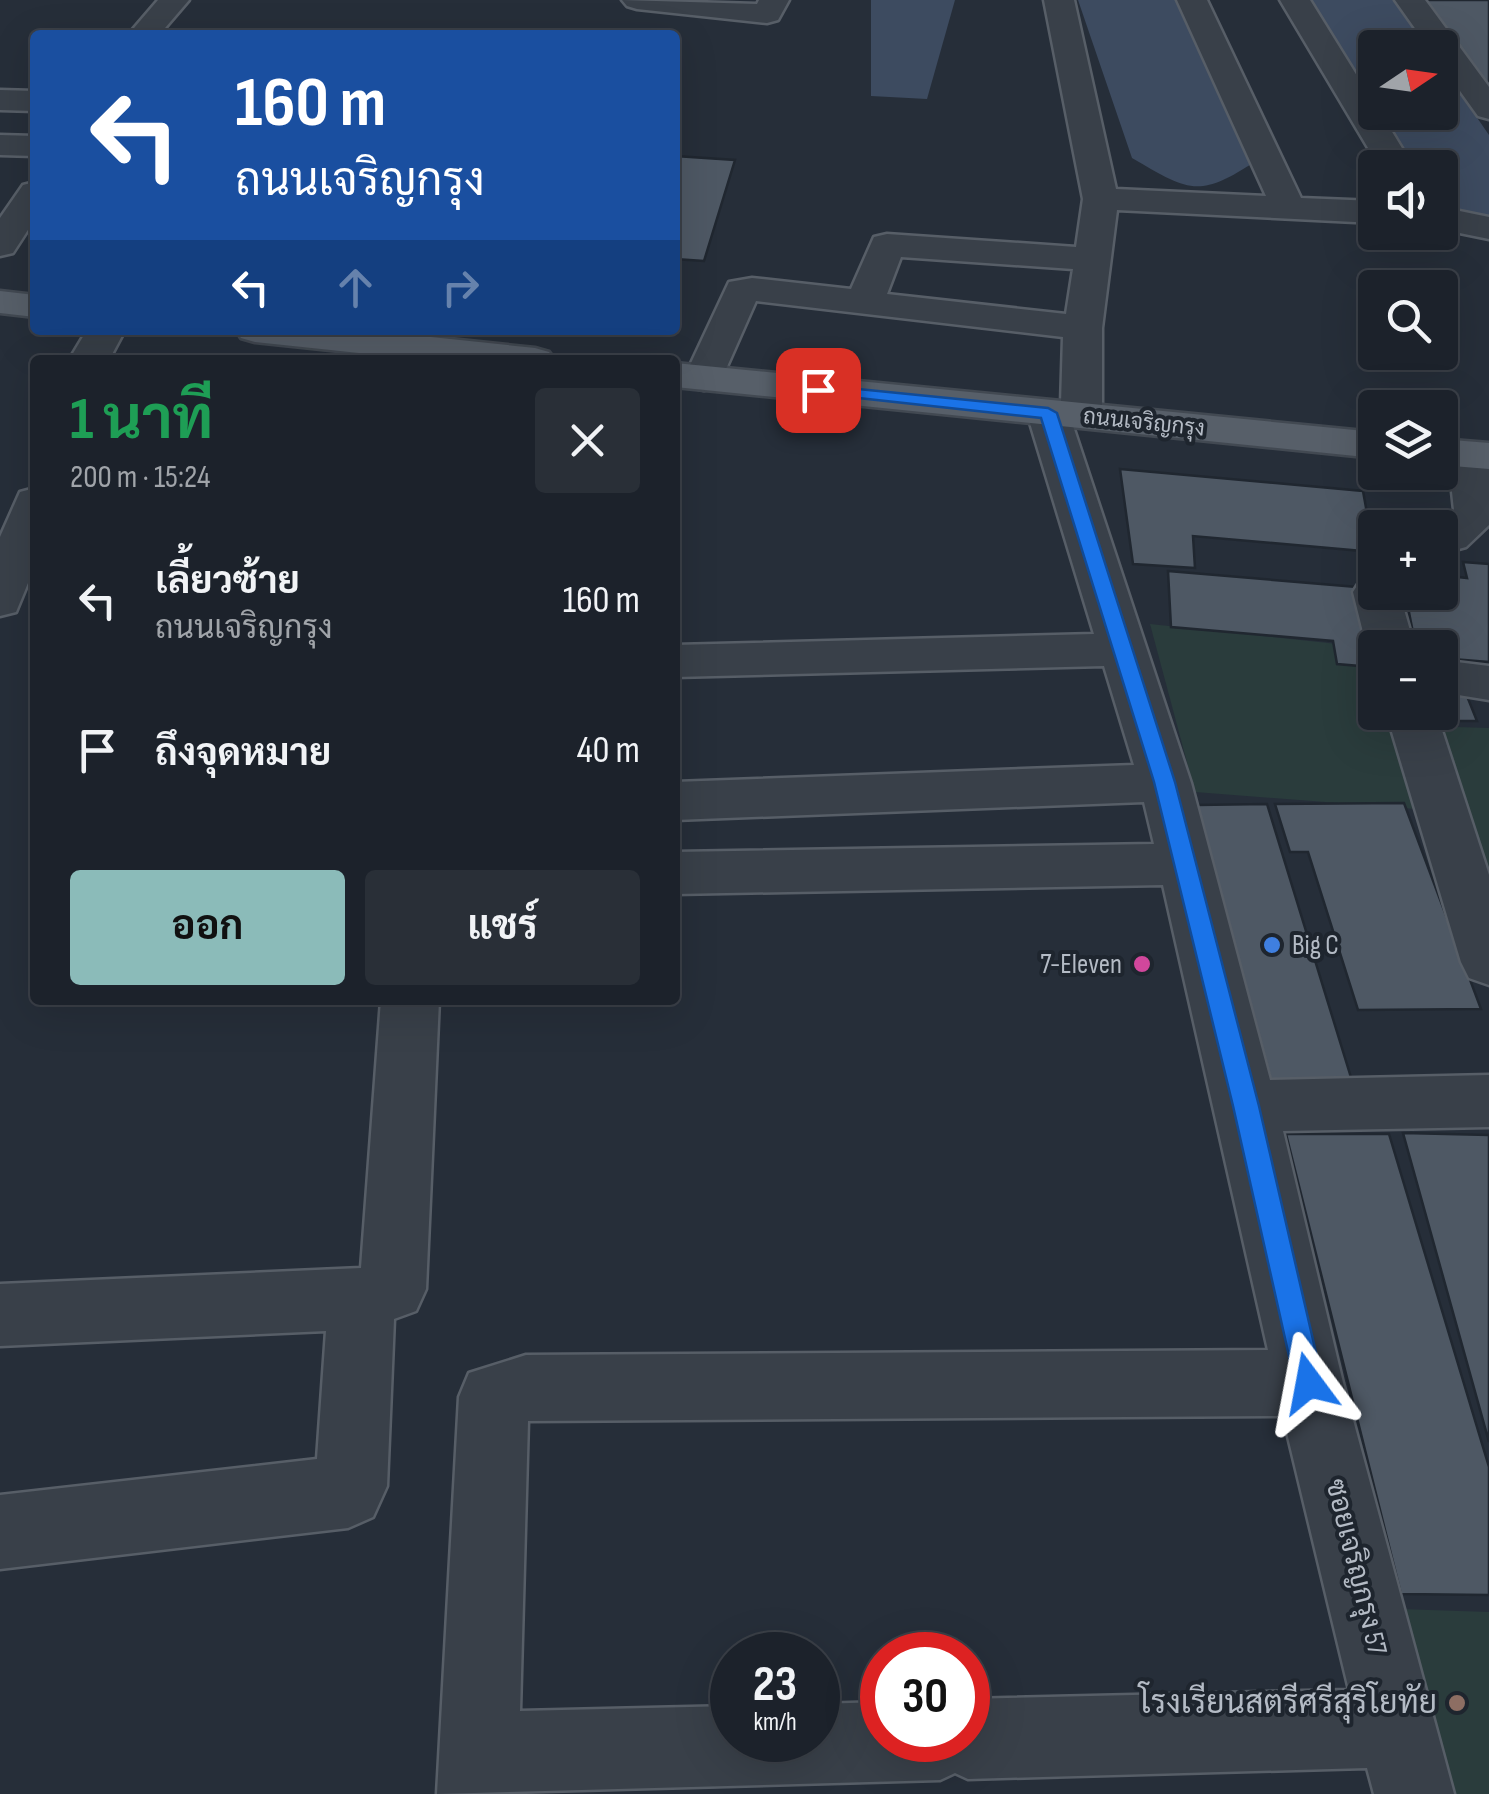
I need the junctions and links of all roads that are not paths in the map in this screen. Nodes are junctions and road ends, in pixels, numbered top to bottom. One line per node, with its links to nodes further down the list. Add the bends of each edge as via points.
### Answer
1 (174, 0): 8 (street)
2 (637, 0): 3 (street, via 766,14)
3 (774, 0)
4 (1059, 0): 18 (street)
5 (1192, 0): 19 (street)
6 (1295, 0): 14 (street)
7 (1410, 0): 11 (street)
8 (147, 30)
9 (0, 100): 10 (street)
10 (30, 101)
11 (1489, 110)
12 (0, 145): 13 (street)
13 (30, 146)
14 (1385, 150)
15 (0, 184): 16 (street)
16 (30, 187)
17 (30, 196): 23 (street)
18 (1101, 200): 19 (street); 24 (street, ซอยเจริญกรุง 57)
19 (1288, 207): 20 (street)
20 (1358, 211)
21 (1458, 222): 22 (street)
22 (1489, 228)
23 (0, 246)
24 (1092, 258): 26 (street, via 887,246); 28 (street, ซอยเจริญกรุง 57)
25 (0, 302): 27 (main road)
26 (865, 302): 28 (street); 32 (street, via 742,290)
27 (30, 305)
28 (1083, 328): 33 (street, ซอยเจริญกรุง 57)
29 (338, 335): 30 (main road)
30 (377, 352): 31 (main road)
31 (432, 355)
32 (689, 376): 33 (main road, ถนนเจริญกรุง)
33 (1065, 415): 34 (main road, ถนนเจริญกรุง); 39 (street, ซอยเจริญกรุง 57)
34 (1358, 443)
35 (1466, 454): 37 (street, via 1476,513)
36 (30, 515): 38 (street)
37 (1458, 529)
38 (0, 602)
39 (1124, 650): 40 (street); 44 (street, ซอยเจริญกรุง 57)
40 (680, 661)
41 (1458, 679): 42 (street)
42 (1489, 683)
43 (1417, 730): 48 (street)
44 (1165, 782): 45 (street); 46 (street, ซอยเจริญกรุง 57)
45 (680, 801)
46 (1186, 864): 47 (street); 51 (street, ซอยเจริญกรุง 57)
47 (680, 873)
48 (1489, 962)
49 (410, 1005): 52 (street, via 393,1288)
50 (1489, 1101): 51 (street)
51 (1246, 1106): 54 (street, ซอยเจริญกรุง 57)
52 (362, 1299): 53 (street); 55 (street, via 348,1492)
53 (0, 1315)
54 (1309, 1383): 58 (street, ซอยเจริญกรุง 57); 59 (street, via 526,1388 494,1397)
55 (0, 1532)
56 (990, 1740): 58 (street)
57 (860, 1746): 59 (street)
58 (1406, 1761)
59 (478, 1773)

